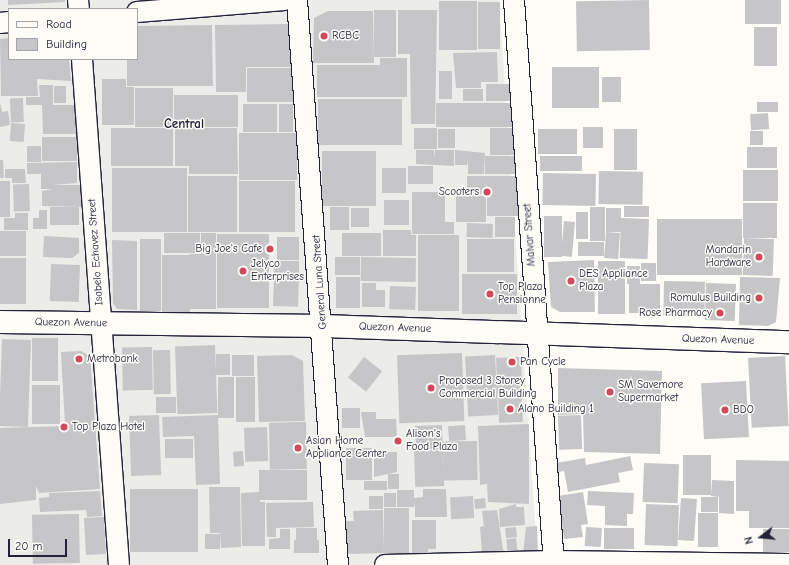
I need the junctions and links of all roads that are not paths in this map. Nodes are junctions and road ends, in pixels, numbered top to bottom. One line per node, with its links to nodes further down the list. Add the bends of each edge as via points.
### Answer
1 (285, 0): 4 (street)
2 (297, 0): 8 (street, General Luna Street)
3 (514, 0): 9 (street, Malvar Street)
4 (138, 12)
5 (82, 60): 7 (street, Isabelo Echavez Street)
6 (0, 322): 7 (main road, Quezon Avenue)
7 (102, 324): 8 (main road, Quezon Avenue); 13 (street, Isabelo Echavez Street)
8 (323, 326): 9 (main road, Quezon Avenue); 14 (street, General Luna Street)
9 (537, 334): 10 (main road, Quezon Avenue); 11 (street, Malvar Street)
10 (789, 342)
11 (554, 563): 12 (street); 15 (street)
12 (789, 564)
13 (119, 565)
14 (338, 565)
15 (385, 565)

